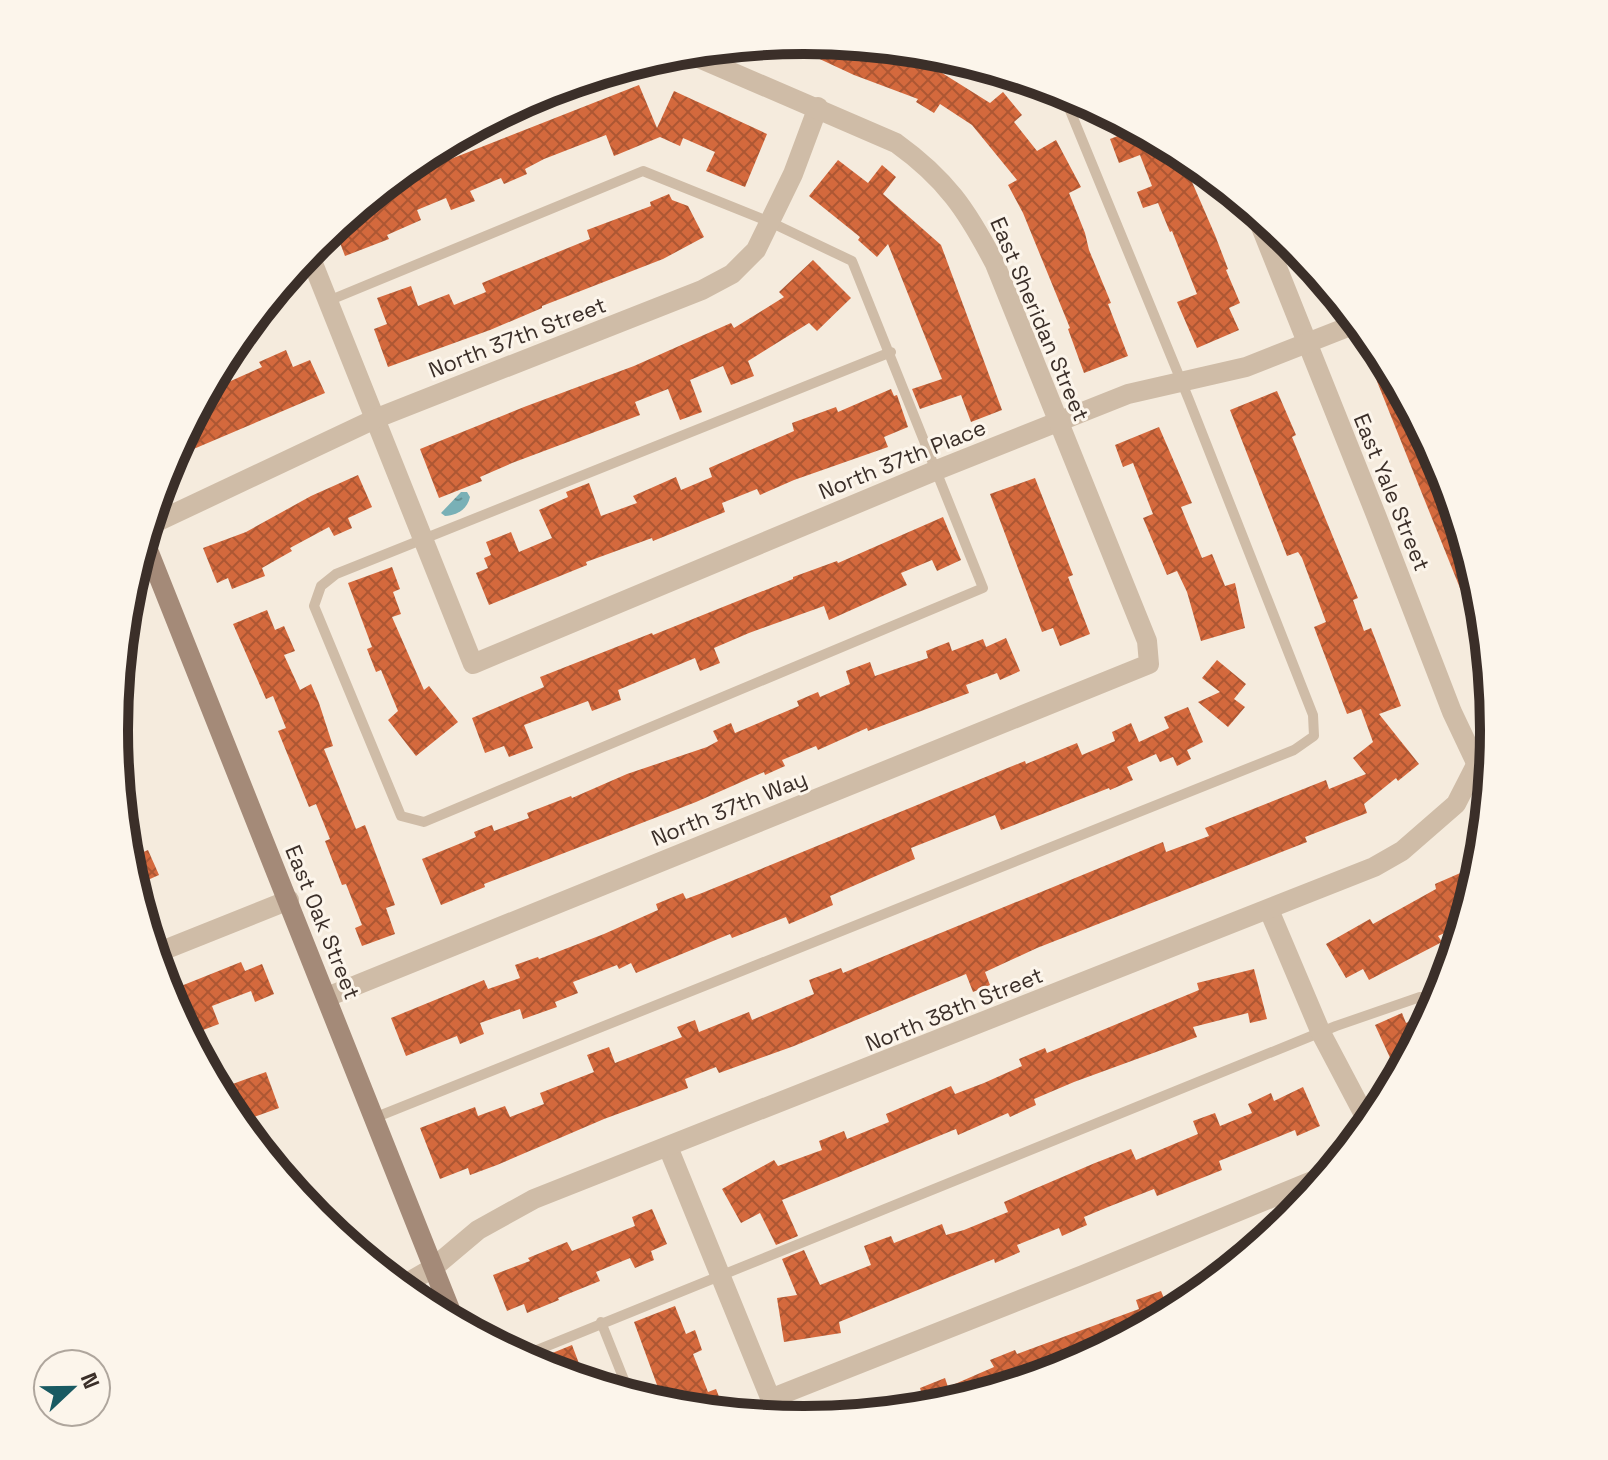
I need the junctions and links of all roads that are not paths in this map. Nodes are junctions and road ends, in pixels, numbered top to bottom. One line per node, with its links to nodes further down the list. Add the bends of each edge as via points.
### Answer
1 (708, 61): 2 (street, East Sheridan Street)
2 (818, 107): 4 (street, North 37th Street); 13 (street, East Sheridan Street, via 896,143 951,191 995,264)
3 (1069, 108): 11 (lane)
4 (770, 222): 7 (lane, via 643,171); 10 (lane, via 852,261); 12 (street, North 37th Street, via 756,250 732,274 702,290)
5 (1264, 235): 9 (street, East Yale Street)
6 (314, 265): 7 (street)
7 (328, 301): 12 (street)
8 (1347, 327): 9 (street, North 37th Place)
9 (1307, 343): 11 (street, North 37th Place, via 1246,367); 20 (street, East Yale Street, via 1452,712)
10 (891, 352): 14 (lane); 16 (lane)
11 (1181, 382): 13 (street, North 37th Place, via 1128,394); 29 (lane, via 1313,715 1314,736 1294,750)
12 (377, 418): 15 (street, North 37th Street); 16 (street)
13 (1059, 422): 14 (street, North 37th Place); 18 (street, East Sheridan Street, via 1147,641)
14 (937, 470): 16 (street, North 37th Place, via 473,664); 16 (lane, via 983,588 424,822 401,816 314,606 321,586 336,574)
15 (162, 519)
16 (424, 539)
17 (151, 557): 22 (street, East Oak Street)
18 (1149, 664): 25 (street, North 37th Way)
19 (1479, 760): 20 (street, North 38th Street)
20 (1477, 763): 21 (street, East Yale Street); 23 (street, North 38th Street, via 1456,804 1402,851)
21 (1479, 768)
22 (289, 900): 24 (street); 25 (street, East Oak Street)
23 (1269, 910): 27 (street); 30 (street, North 38th Street)
24 (165, 950)
25 (327, 997): 29 (street, East Oak Street)
26 (1425, 998): 27 (lane)
27 (1321, 1033): 28 (street); 33 (lane)
28 (1362, 1111)
29 (374, 1118): 32 (street, East Oak Street)
30 (668, 1147): 32 (street, North 38th Street, via 534,1199 478,1230); 33 (street)
31 (1304, 1184): 40 (street)
32 (433, 1268): 34 (street, North 38th Street); 35 (street, East Oak Street)
33 (721, 1276): 36 (lane); 39 (street)
34 (412, 1280)
35 (448, 1304)
36 (601, 1322): 37 (lane); 38 (lane)
37 (535, 1350)
38 (625, 1382)
39 (773, 1405)
40 (780, 1405)

